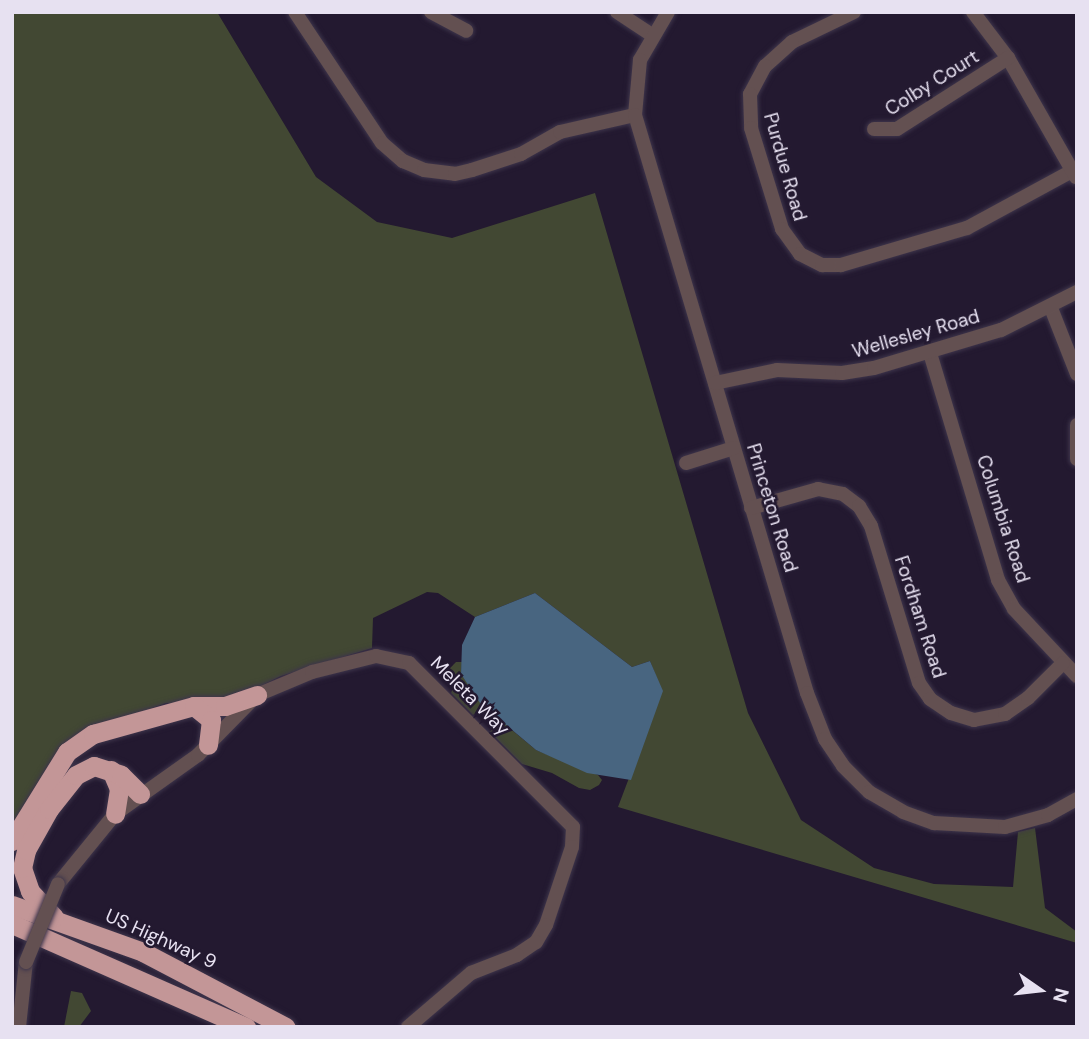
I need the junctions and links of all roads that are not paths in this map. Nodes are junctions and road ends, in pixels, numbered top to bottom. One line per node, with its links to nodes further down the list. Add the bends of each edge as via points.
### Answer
1 (295, 12): 10 (street, via 382,143 402,161 424,170 455,174 472,170 521,153 559,132)
2 (431, 12): 7 (street)
3 (617, 12): 8 (street)
4 (668, 12): 8 (street, Princeton Road)
5 (854, 12): 12 (street, Purdue Road, via 785,47 765,66 750,94 751,128 778,217 788,241 800,254 817,263 841,265 967,228)
6 (973, 12): 9 (street)
7 (466, 31)
8 (652, 35): 10 (street, Princeton Road, via 638,69)
9 (1008, 58): 11 (street, Colby Court, via 897,129); 12 (street)
10 (635, 115): 17 (street, Princeton Road)
11 (874, 130)
12 (1074, 175)
13 (1077, 292): 14 (street, Wellesley Road)
14 (1051, 308): 15 (street, Wellesley Road); 16 (street)
15 (930, 353): 17 (street, Wellesley Road, via 849,373 777,370); 23 (street, Columbia Road, via 999,580 1014,609)
16 (1077, 374)
17 (715, 383): 19 (street, Princeton Road)
18 (1077, 425): 20 (street)
19 (734, 448): 21 (street); 22 (street, Princeton Road)
20 (1077, 459)
21 (686, 463)
22 (751, 508): 23 (street, Fordham Road, via 818,489 843,494 859,506 871,526 919,683 930,699 951,713 974,720 1005,714); 30 (street, Princeton Road, via 816,719 836,757 869,792 910,816 966,828 1028,822)
23 (1063, 663): 24 (street, Columbia Road)
24 (1077, 676)
25 (257, 695): 26 (highway, via 225,706); 27 (street, Meleta Way); 39 (street, Meleta Way, via 301,676 376,656 409,663 573,827 572,848 536,942 517,956 471,973)
26 (194, 706): 27 (highway, via 211,720); 32 (highway, via 149,716 76,744)
27 (208, 745): 29 (street, Meleta Way)
28 (111, 769): 29 (highway); 31 (highway, via 119,789); 34 (highway, via 94,766 76,775 49,809 26,850 22,868 26,884)
29 (140, 794): 31 (street, Meleta Way)
30 (1077, 799)
31 (115, 814): 36 (street, Meleta Way, bridge, via 58,884 26,962)
32 (12, 841)
33 (12, 905): 34 (highway, US Highway 9)
34 (58, 920): 38 (highway, US Highway 9, via 143,952)
35 (12, 924): 37 (highway)
36 (19, 1027)
37 (246, 1027)
38 (286, 1027)
39 (408, 1027)

